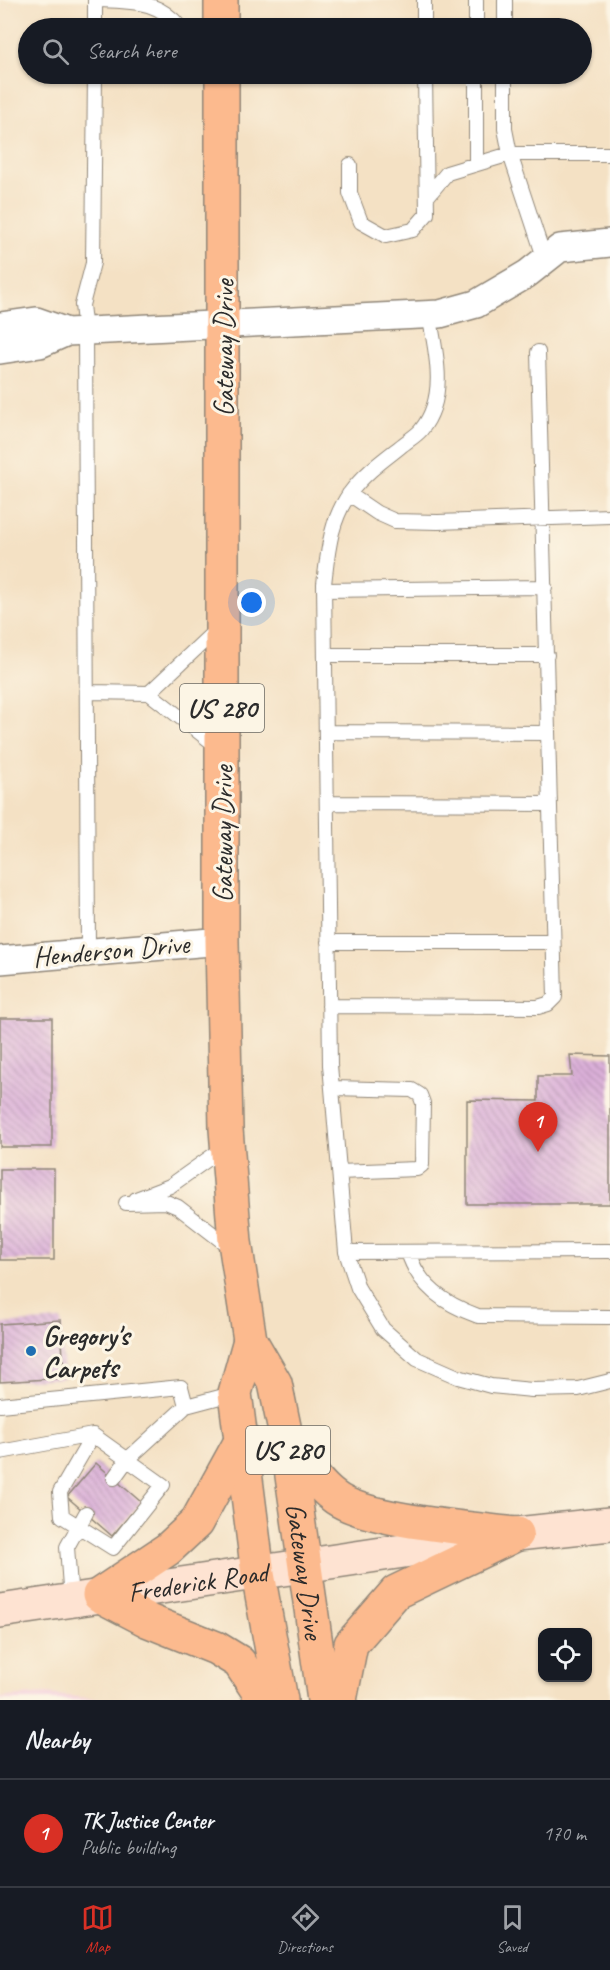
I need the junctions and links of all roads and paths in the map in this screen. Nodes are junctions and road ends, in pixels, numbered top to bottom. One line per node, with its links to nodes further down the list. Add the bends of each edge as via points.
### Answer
1 (98, 0): 6 (lane); 7 (lane)
2 (221, 0): 9 (highway)
3 (424, 0): 10 (lane)
4 (476, 0): 11 (lane)
5 (505, 0): 12 (lane)
6 (153, 1): 8 (lane)
7 (96, 18)
8 (174, 18)
9 (221, 18)
10 (424, 18)
11 (476, 18)
12 (505, 18)
13 (95, 84): 28 (lane, via 93,263)
14 (218, 84): 26 (highway, Gateway Drive / US 280)
15 (425, 84): 22 (lane)
16 (476, 84): 20 (lane)
17 (505, 84): 18 (lane, via 505,129)
18 (510, 153): 19 (lane); 20 (lane); 24 (lane)
19 (610, 154)
20 (476, 164): 22 (lane, via 447,173)
21 (350, 165): 22 (lane, via 350,193 362,222 386,236 413,230 427,214)
22 (427, 197)
23 (610, 243): 24 (street, via 560,248)
24 (545, 260): 25 (street, via 476,303)
25 (429, 315): 26 (street); 31 (lane, via 437,360 438,388 433,407 421,430 369,471)
26 (224, 324): 28 (street); 36 (highway, Gateway Drive / US 280)
27 (0, 326): 28 (street, via 36,321)
28 (76, 332): 29 (street, via 40,344); 39 (lane)
29 (0, 350)
30 (538, 352): 33 (lane)
31 (349, 494): 33 (lane, via 395,521); 35 (lane, via 331,528)
32 (610, 516): 33 (lane)
33 (543, 519): 34 (lane)
34 (545, 587): 35 (lane); 38 (lane)
35 (324, 590): 37 (lane)
36 (222, 624): 40 (lane); 43 (highway, Gateway Drive / US 280)
37 (325, 655): 38 (lane); 41 (lane)
38 (547, 655): 42 (lane)
39 (88, 692): 40 (lane); 49 (lane)
40 (149, 693): 43 (lane)
41 (326, 732): 42 (lane); 44 (lane)
42 (548, 733): 45 (lane)
43 (222, 750): 46 (highway, Gateway Drive / US 280)
44 (327, 803): 45 (lane); 47 (lane)
45 (550, 804): 48 (lane)
46 (222, 941): 49 (street, Henderson Drive); 53 (highway, Gateway Drive / US 280)
47 (328, 942): 48 (lane); 51 (lane)
48 (554, 942): 51 (lane, via 555,997 538,1007)
49 (88, 951): 50 (street, Henderson Drive)
50 (0, 960)
51 (329, 1006): 52 (lane)
52 (332, 1088): 54 (lane); 54 (lane, via 412,1090 420,1095 423,1104 422,1165 417,1169)
53 (228, 1145): 58 (highway, Gateway Drive / US 280); 58 (lane, via 170,1186 126,1203 166,1202 178,1207)
54 (339, 1172): 56 (lane)
55 (610, 1251): 57 (lane)
56 (346, 1252): 57 (lane); 61 (lane, via 358,1288 383,1329 417,1359 490,1386 578,1389)
57 (408, 1252): 59 (lane, via 414,1270 435,1294 478,1316)
58 (237, 1253): 60 (highway, Gateway Drive / US 280)
59 (610, 1317)
60 (250, 1340): 62 (highway, Gateway Drive / US 280); 66 (highway, Gateway Drive / US 280, via 275,1383)
61 (610, 1381)
62 (235, 1393): 64 (lane); 67 (highway, Gateway Drive / US 280)
63 (0, 1405): 64 (lane, via 181,1387)
64 (186, 1406): 69 (lane)
65 (93, 1435): 68 (lane); 69 (lane); 73 (lane, via 60,1492 62,1516)
66 (287, 1441): 74 (highway, via 334,1498 351,1505 379,1515); 75 (highway, Gateway Drive / US 280)
67 (240, 1443): 76 (highway, Gateway Drive / US 280); 77 (highway, via 196,1523 168,1549)
68 (0, 1452)
69 (127, 1460): 70 (lane); 73 (lane, via 163,1485 113,1548)
70 (114, 1478)
71 (86, 1514): 73 (lane)
72 (610, 1524): 74 (main road, Frederick Road)
73 (78, 1526): 77 (lane, via 67,1547)
74 (517, 1534): 75 (main road, Frederick Road); 82 (highway, via 396,1592 351,1644)
75 (303, 1566): 76 (main road, Frederick Road); 81 (highway, Gateway Drive / US 280)
76 (258, 1574): 77 (main road, Frederick Road); 80 (highway, Gateway Drive / US 280)
77 (85, 1597): 78 (main road, Frederick Road); 79 (highway, via 216,1648 239,1662)
78 (0, 1611)
79 (264, 1700)
80 (281, 1700)
81 (324, 1700)
82 (340, 1700)

